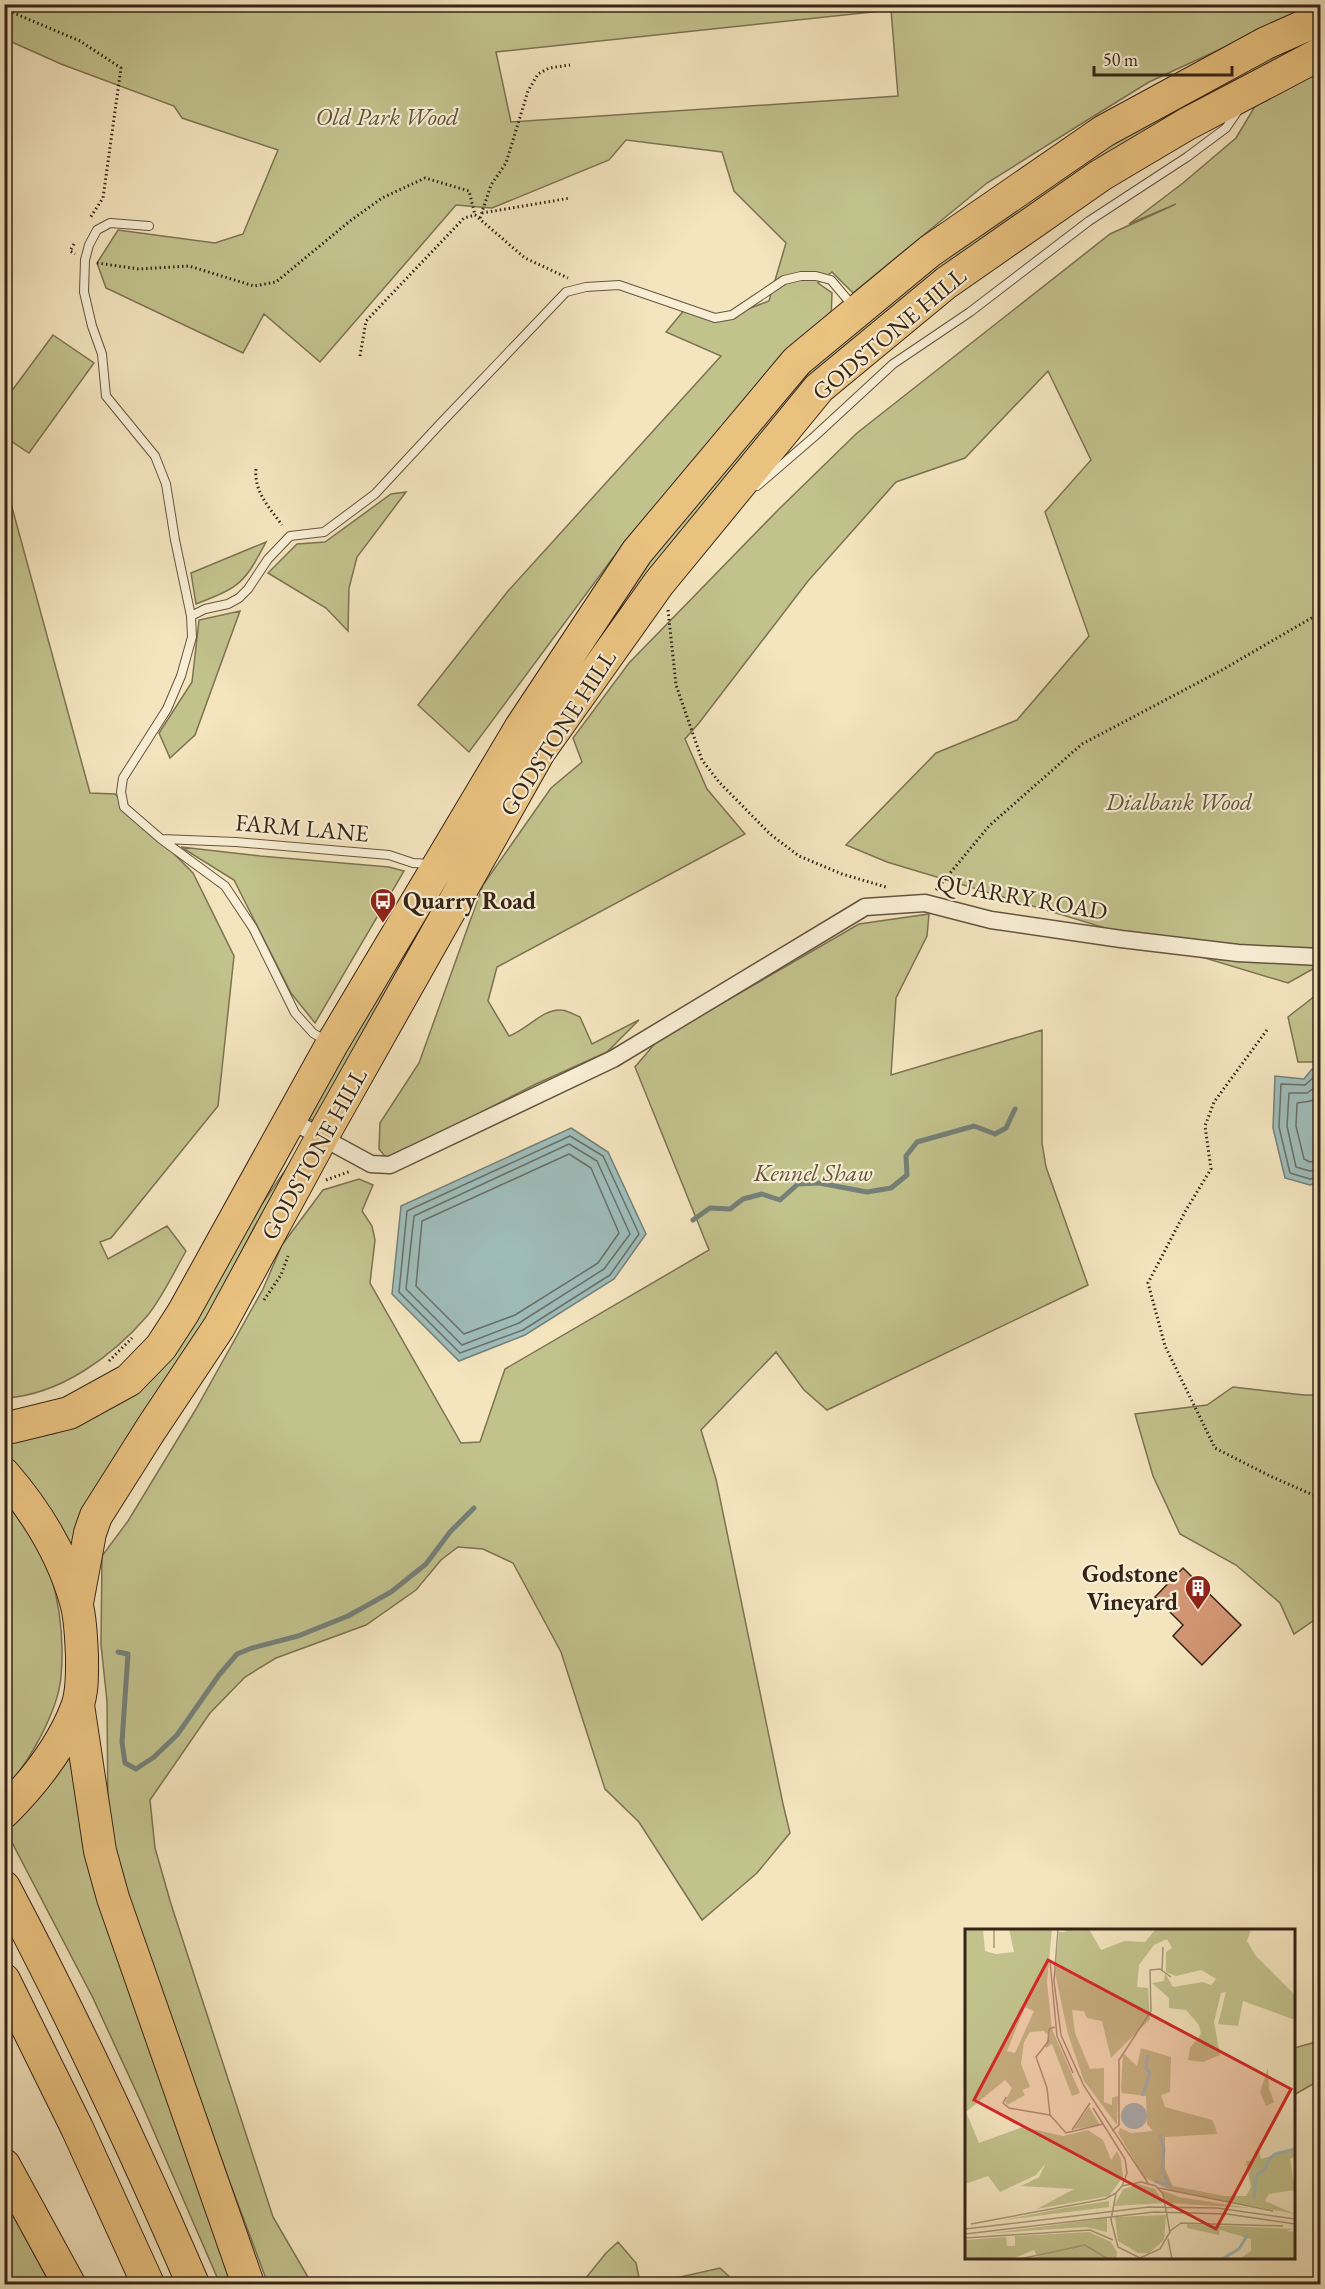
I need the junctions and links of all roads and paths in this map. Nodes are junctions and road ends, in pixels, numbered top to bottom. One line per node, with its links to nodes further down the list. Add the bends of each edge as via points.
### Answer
1 (4, 9): 10 (path, via 80,40 121,69 103,198)
2 (1320, 19): 15 (highway, GODSTONE HILL, via 1266,43 1104,131 930,251)
3 (1320, 54): 5 (highway, GODSTONE HILL)
4 (570, 65): 7 (path, via 538,74 528,91 507,163 491,185)
5 (1253, 89): 18 (lane, via 1226,128 1089,221 970,312 894,364); 20 (highway, GODSTONE HILL, via 1101,175 946,283 819,388 727,507)
6 (570, 198): 7 (path)
7 (482, 213): 9 (path)
8 (476, 215): 9 (path); 13 (path, via 469,191 425,178 382,198 276,282 254,286 189,266 140,269); 16 (path, via 464,218 366,321)
9 (480, 218): 14 (path, via 525,258)
10 (86, 224)
11 (149, 226): 13 (lane, via 110,223 97,230)
12 (75, 242): 13 (path, via 70,251)
13 (85, 260): 22 (lane, via 84,292 102,354 106,396 155,456 166,484)
14 (586, 286): 15 (lane, via 619,285 716,318 732,315 784,280 816,276 831,280); 19 (lane, via 566,292 540,317 375,494 324,532)
15 (858, 313): 24 (highway, GODSTONE HILL, via 798,360 637,552 521,727)
16 (360, 356)
17 (256, 469): 19 (path, via 255,481 263,500)
18 (747, 494)
19 (290, 536): 22 (lane, via 268,559 248,590 228,604)
20 (659, 583): 25 (path, via 670,615 676,685 708,767 770,834 799,855 842,874); 31 (highway, GODSTONE HILL, via 539,752)
21 (1320, 612): 26 (path, via 1222,670 1082,744 989,826)
22 (191, 616): 23 (lane, via 192,637 181,675 167,709 123,778 121,792 124,807)
23 (161, 839): 24 (lane, FARM LANE, via 389,855 413,863); 29 (lane, via 225,886 253,928 295,1013 314,1033)
24 (439, 864): 29 (highway, GODSTONE HILL)
25 (894, 889)
26 (925, 903): 27 (street, QUARRY ROAD, via 991,920 1121,939 1238,953); 31 (street, QUARRY ROAD, via 865,908 613,1059 390,1165 371,1164)
27 (1320, 957)
28 (1268, 1030): 34 (path, via 1214,1102 1205,1126 1211,1169 1148,1283 1165,1347 1215,1448)
29 (332, 1044): 30 (highway, GODSTONE HILL)
30 (286, 1126): 31 (street, QUARRY ROAD, via 303,1127); 32 (highway, GODSTONE HILL, via 161,1347 129,1380 69,1413)
31 (322, 1137): 35 (highway, GODSTONE HILL, via 219,1328 96,1516)
32 (4, 1427)
33 (4, 1474): 35 (highway, via 57,1550)
34 (1320, 1498)
35 (77, 1603): 36 (highway, via 82,1674)
36 (78, 1705): 37 (highway, via 52,1757); 44 (highway, via 100,1851 113,1898)
37 (4, 1812)
38 (4, 1887): 43 (highway, via 81,2038)
39 (4, 1980): 42 (highway, via 78,2128)
40 (4, 2165): 41 (highway)
41 (69, 2284)
42 (148, 2284)
43 (193, 2284)
44 (248, 2284)

